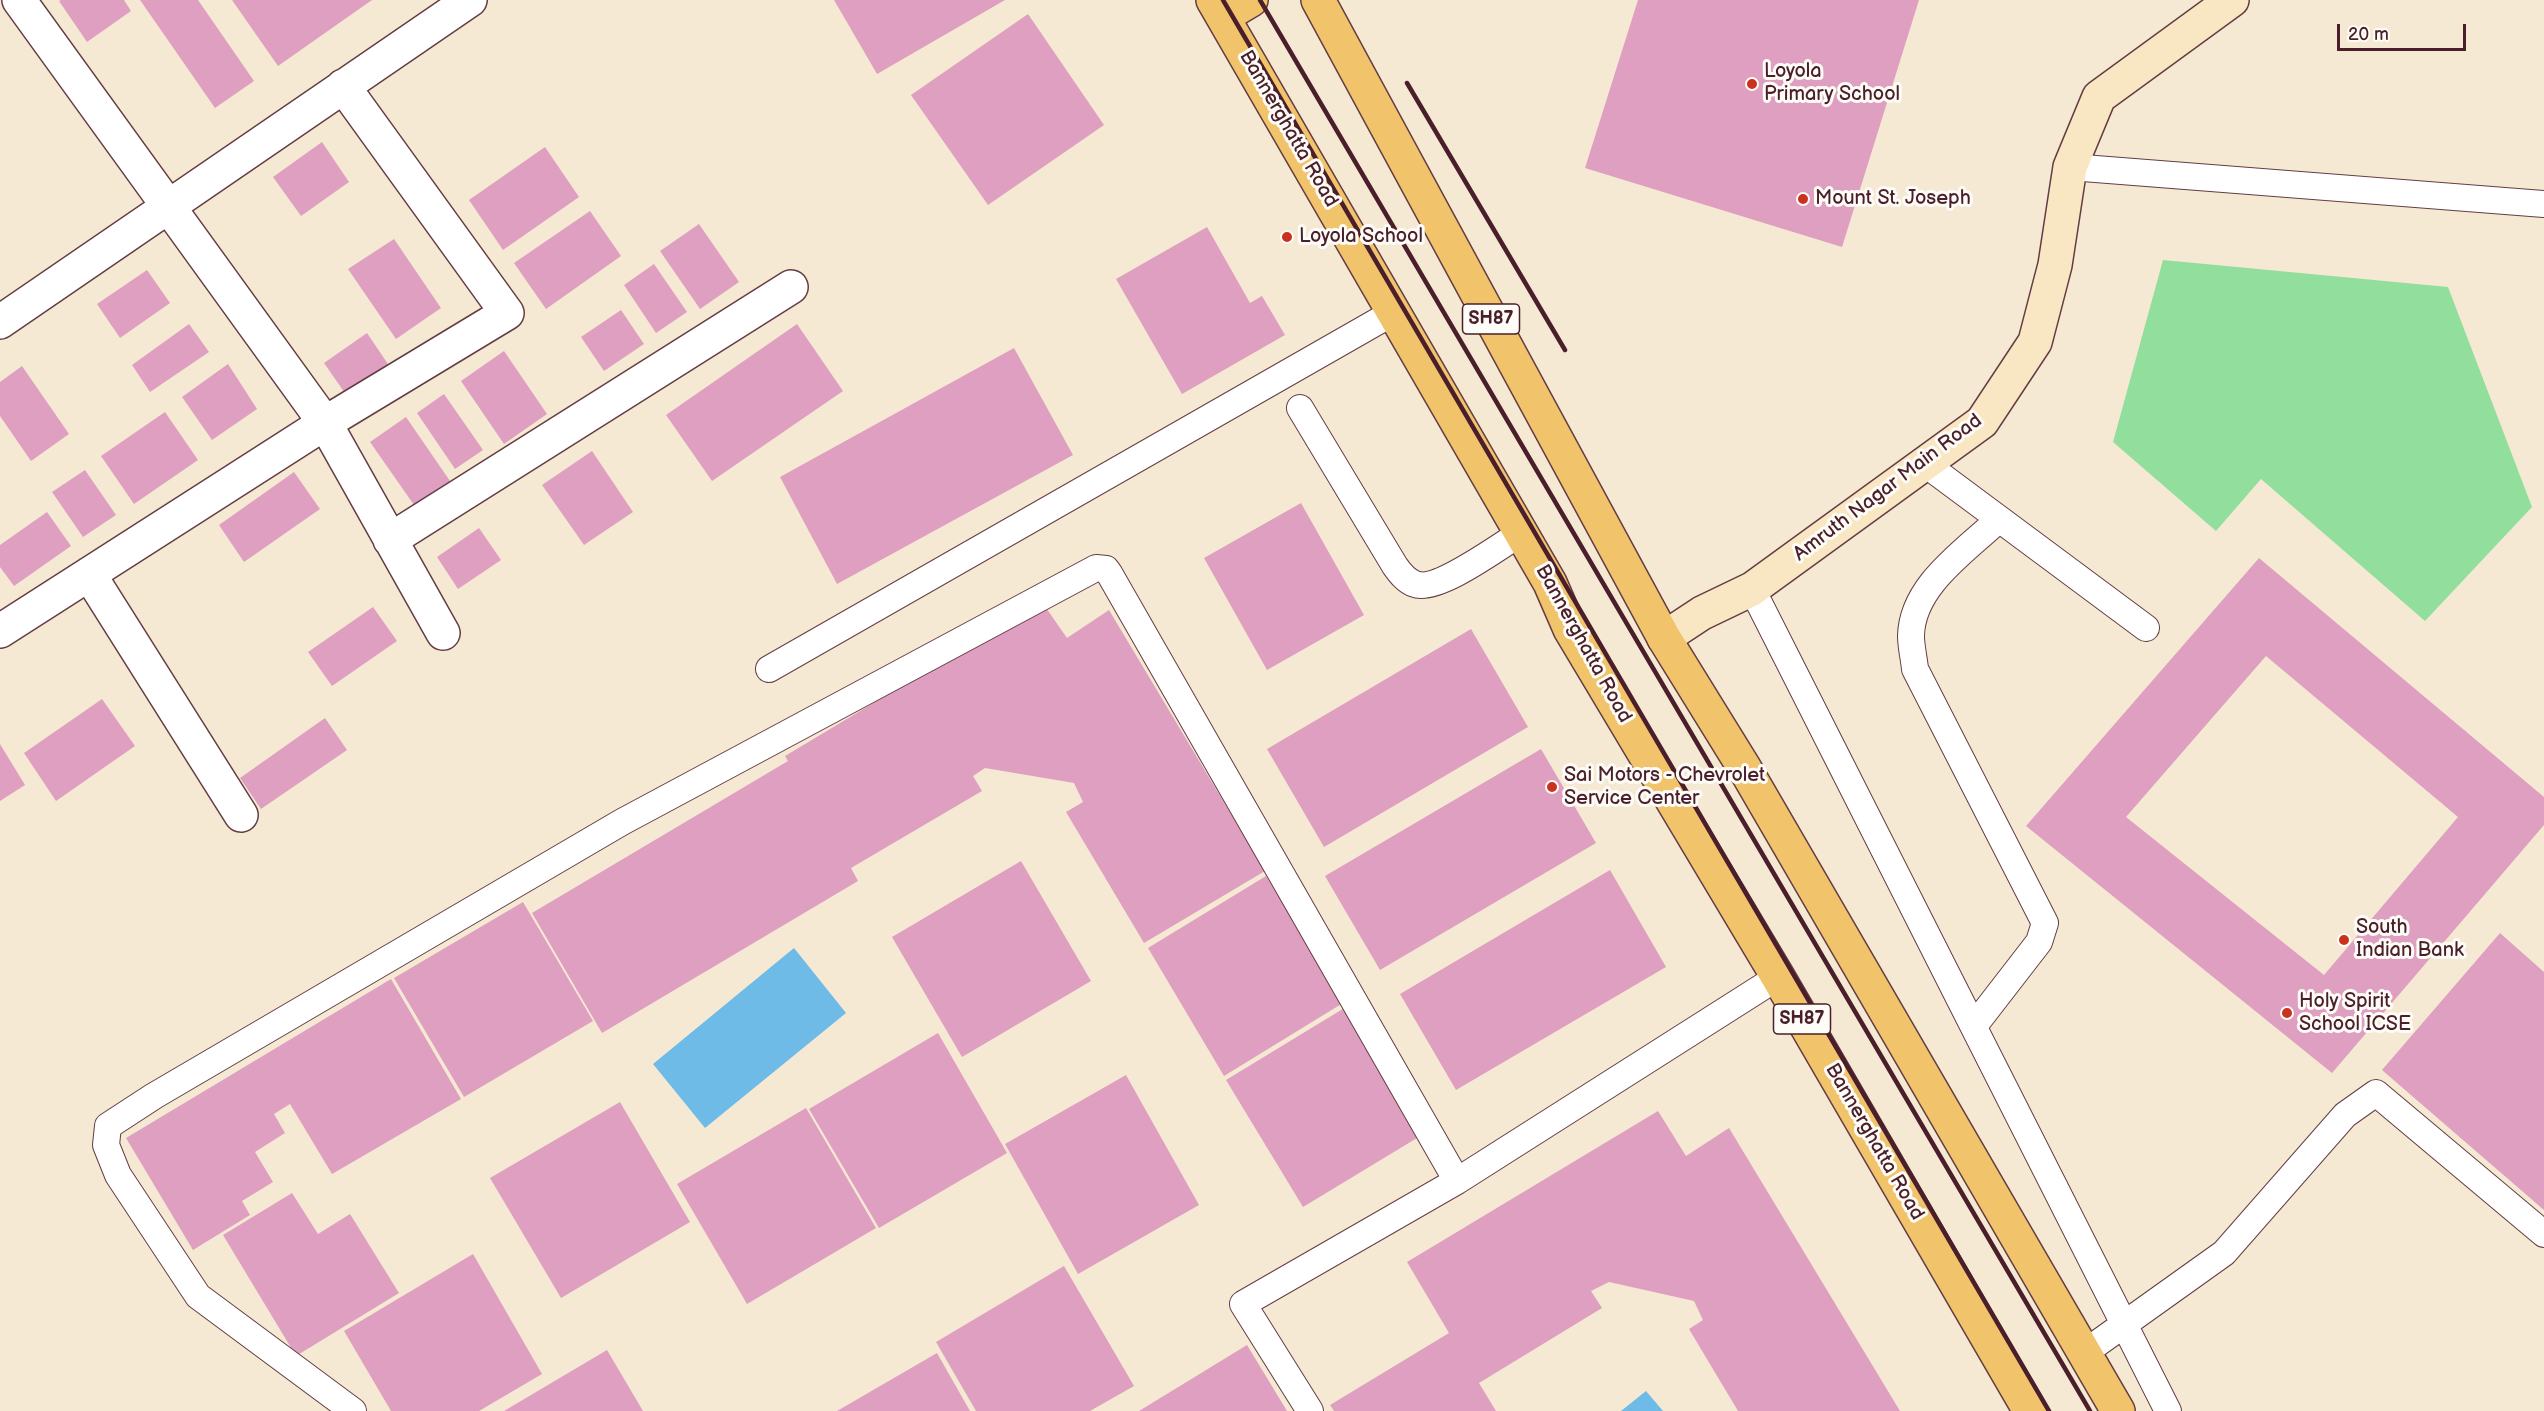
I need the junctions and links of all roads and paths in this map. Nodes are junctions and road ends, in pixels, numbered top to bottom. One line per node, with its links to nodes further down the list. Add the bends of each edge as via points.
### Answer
1 (19, 0): 10 (street)
2 (470, 0): 7 (street)
3 (1251, 0): 6 (main road)
4 (1318, 0): 25 (main road, SH87)
5 (2232, 0): 8 (main road, Amruth Nagar Main Road, via 2099,96)
6 (1218, 8): 12 (main road, Bannerghatta Road / SH87)
7 (343, 86): 10 (street); 15 (street, via 507,313)
8 (2070, 166): 9 (lane); 16 (main road, Amruth Nagar Main Road, via 2055,265 2035,342 1982,422)
9 (2544, 204)
10 (168, 205): 13 (street); 15 (street)
11 (791, 287): 19 (street)
12 (1394, 312): 18 (main road, Bannerghatta Road / SH87); 26 (lane)
13 (0, 322)
14 (1300, 408): 18 (lane, via 1395,566 1416,585 1428,586 1444,580)
15 (325, 423): 19 (street); 20 (street)
16 (1923, 463): 17 (lane); 21 (main road, Amruth Nagar Main Road)
17 (1999, 519): 22 (lane); 29 (lane, via 1929,585 1916,609 1911,635 1915,669 2045,923 2039,942)
18 (1521, 533): 28 (main road, Bannerghatta Road / SH87, via 1550,583 1570,629)
19 (390, 540): 24 (street)
20 (89, 574): 23 (street); 27 (street)
21 (1752, 589): 25 (main road, Amruth Nagar Main Road); 29 (lane)
22 (2146, 628)
23 (0, 631)
24 (442, 633)
25 (1664, 638): 33 (main road, SH87, via 1751,779)
26 (769, 669)
27 (241, 815)
28 (1778, 977): 30 (lane); 36 (main road, Bannerghatta Road / SH87)
29 (1974, 1026): 32 (lane)
30 (1457, 1181): 34 (lane, via 1109,573 1096,568 622,822 108,1126 106,1145 118,1175 198,1296); 35 (lane, via 1243,1304)
31 (2544, 1234): 32 (lane, via 2376,1093 2345,1115 2224,1254)
32 (2124, 1324): 33 (lane); 38 (lane)
33 (2084, 1353): 37 (main road, SH87)
34 (353, 1411)
35 (1310, 1411)
36 (2030, 1411)
37 (2118, 1411)
38 (2168, 1411)

